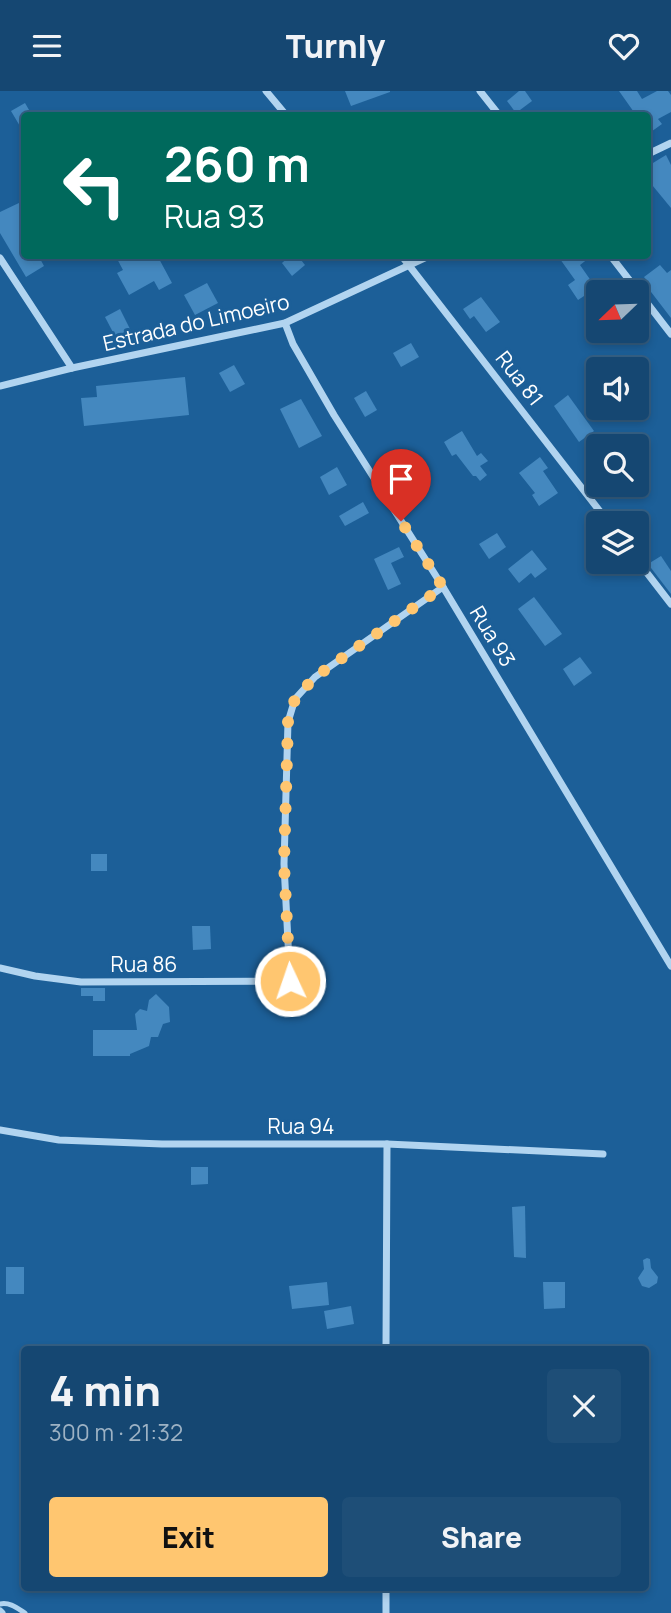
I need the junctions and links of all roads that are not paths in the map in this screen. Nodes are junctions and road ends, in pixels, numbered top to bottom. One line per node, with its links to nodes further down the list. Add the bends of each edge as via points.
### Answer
1 (266, 91): 3 (street)
2 (480, 91): 4 (street)
3 (284, 112)
4 (497, 112)
5 (671, 143): 6 (street)
6 (651, 153)
7 (0, 258): 14 (street)
8 (404, 259): 11 (street, Rua 81)
9 (424, 259): 11 (street, Estrada do Limoeiro)
10 (613, 259): 13 (street)
11 (409, 266): 12 (street, Estrada do Limoeiro); 16 (street, Rua 81)
12 (285, 324): 14 (street, Estrada do Limoeiro); 18 (street, Rua 93, via 334,415)
13 (671, 334)
14 (72, 368): 15 (street, Estrada do Limoeiro)
15 (0, 386)
16 (600, 511)
17 (648, 574): 19 (street)
18 (443, 587): 20 (street, Rua 93); 21 (street, Rua 86, via 315,677 295,699 288,722 284,851 290,981 81,982)
19 (671, 604)
20 (671, 966)
21 (0, 968)
22 (0, 1130): 23 (street, Rua 94, via 59,1140 162,1144)
23 (387, 1144): 24 (street, Rua 94); 25 (street)
24 (603, 1154)
25 (386, 1346)
26 (386, 1591): 29 (street)
27 (0, 1604): 28 (lane)
28 (25, 1613)
29 (386, 1613)

